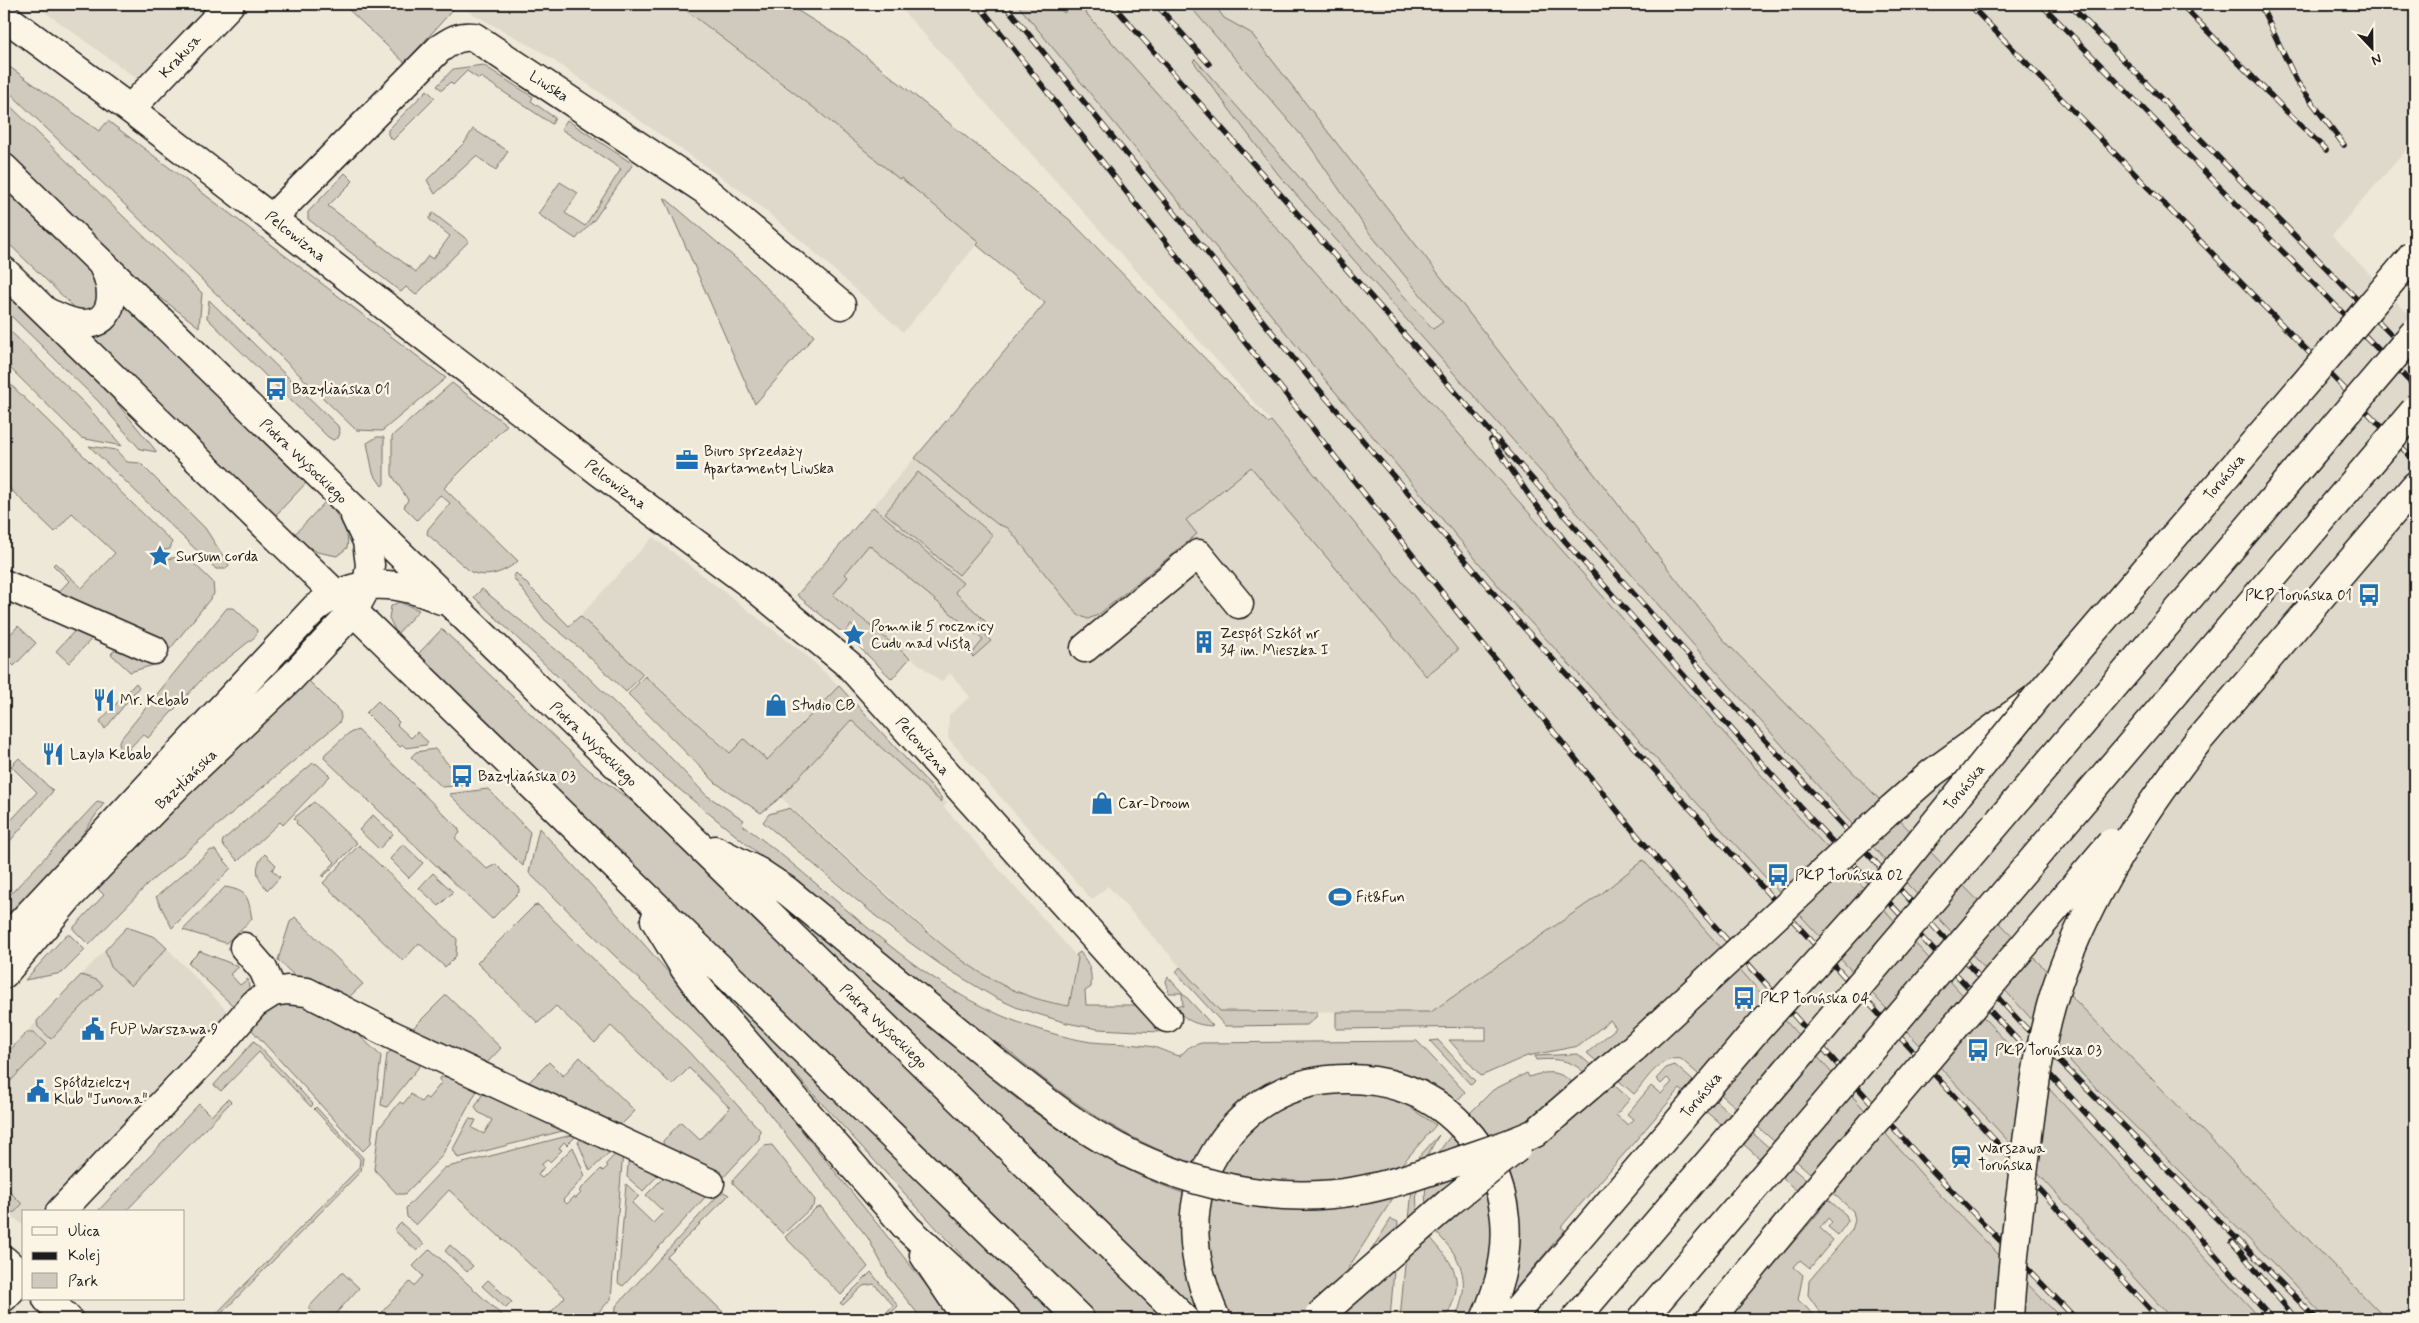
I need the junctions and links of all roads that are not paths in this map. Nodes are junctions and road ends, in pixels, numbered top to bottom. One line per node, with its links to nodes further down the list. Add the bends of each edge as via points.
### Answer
1 (230, 4): 3 (main road, Krakusa)
2 (4, 16): 3 (main road, Pelcowizna)
3 (130, 109): 5 (main road, Pelcowizna)
4 (4, 168): 7 (main road, Piotra Wysockiego)
5 (272, 218): 9 (main road, Liwska, via 439,49 454,39 474,37 705,190); 30 (main road, Pelcowizna, via 754,587 849,665)
6 (2415, 253): 22 (main road, Toruńska, bridge)
7 (103, 266): 10 (main road, via 112,292 111,303 102,316 83,324); 14 (main road, Piotra Wysockiego)
8 (4, 271): 10 (main road)
9 (841, 305)
10 (45, 312): 17 (main road)
11 (2415, 332): 47 (main road, bridge)
12 (2415, 410): 48 (main road, bridge)
13 (2415, 486): 23 (main road)
14 (337, 492): 16 (main road, via 356,517 367,541 370,565); 19 (main road, Piotra Wysockiego)
15 (4, 584): 21 (main road)
16 (367, 586): 17 (main road, Bazyliańska); 19 (main road, Bazyliańska, via 394,584 408,587)
17 (344, 603): 25 (main road); 26 (main road, Bazyliańska, via 315,608); 28 (main road, Bazyliańska, via 291,678 179,784 77,889)
18 (1239, 604): 20 (main road, via 1198,554)
19 (454, 607): 24 (main road, Piotra Wysockiego)
20 (1084, 648)
21 (154, 650)
22 (2037, 696): 31 (main road, bridge, via 1932,773 1660,1024); 46 (main road, Toruńska, bridge, via 1868,906)
23 (2198, 741): 49 (main road, bridge); 50 (main road, bridge, via 2125,844 2080,928 2058,982 2034,1088 2012,1262)
24 (685, 832): 31 (main road, bridge, via 757,871 787,892 1058,1110 1110,1144 1180,1174 1253,1193 1330,1195 1382,1186); 42 (main road, Piotra Wysockiego)
25 (629, 881): 34 (main road, via 702,992); 41 (main road)
26 (4, 941)
27 (244, 947): 29 (main road, via 263,969)
28 (4, 974)
29 (273, 992): 32 (main road, via 308,992 392,1035); 33 (main road, via 254,1004)
30 (1167, 1018)
31 (1535, 1133): 44 (main road, bridge)
32 (710, 1183)
33 (62, 1210)
34 (907, 1228): 39 (main road); 40 (main road)
35 (17, 1266): 36 (main road)
36 (4, 1297)
37 (48, 1300): 38 (main road)
38 (68, 1319)
39 (967, 1319)
40 (1006, 1319)
41 (1080, 1319)
42 (1185, 1319)
43 (1216, 1319): 45 (main road, via 1196,1260 1195,1212 1209,1162 1242,1118 1261,1103 1283,1091 1318,1081 1356,1078 1391,1083 1419,1094 1454,1118 1489,1159 1504,1209 1506,1242 1500,1278)
44 (1315, 1319)
45 (1485, 1319)
46 (1510, 1319)
47 (1575, 1319)
48 (1642, 1319)
49 (1710, 1319)
50 (2009, 1319)

